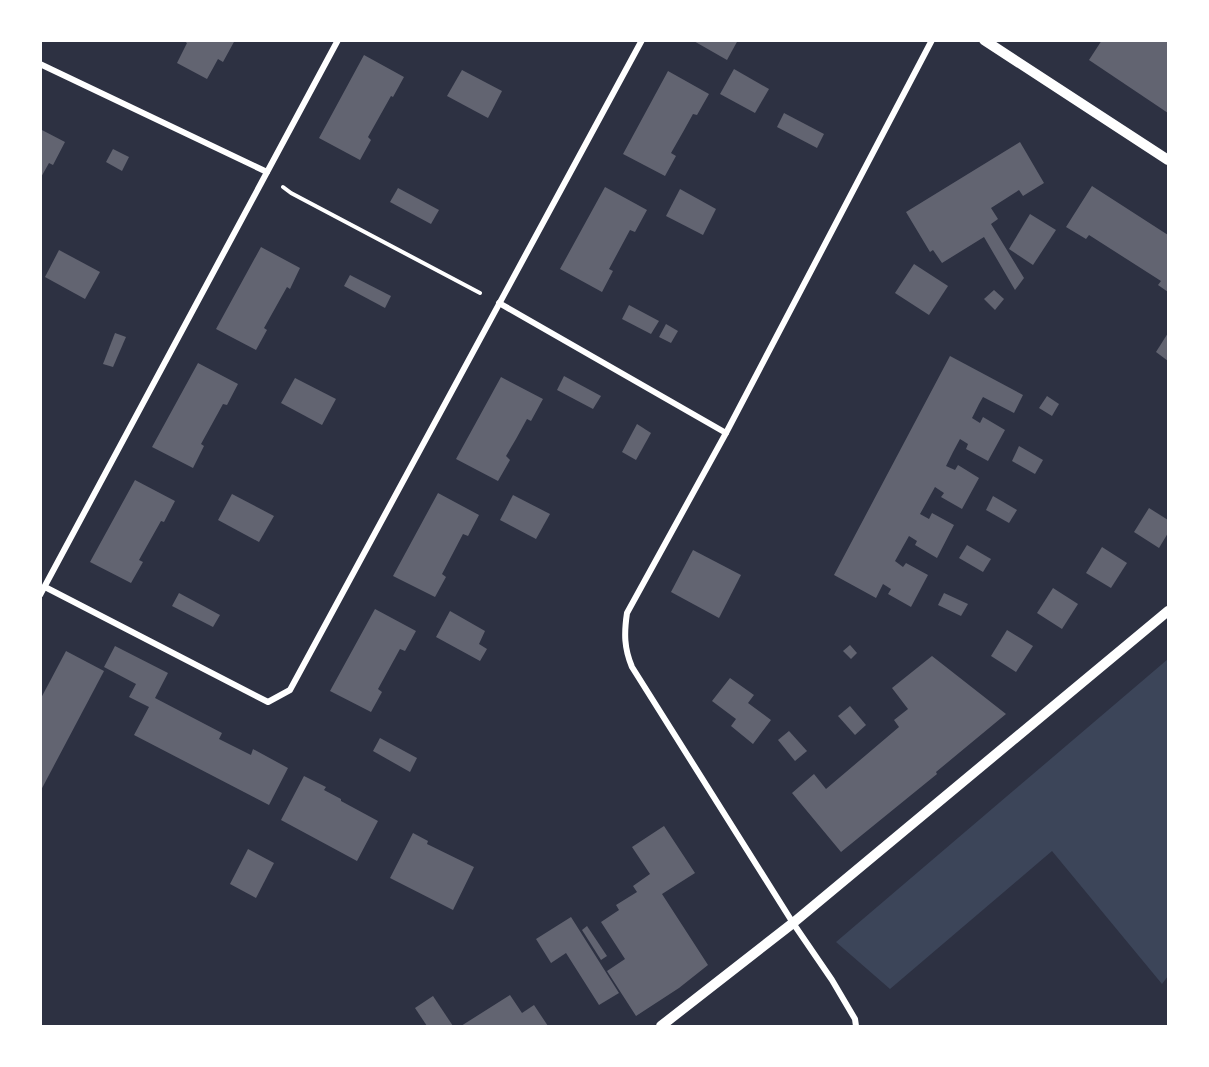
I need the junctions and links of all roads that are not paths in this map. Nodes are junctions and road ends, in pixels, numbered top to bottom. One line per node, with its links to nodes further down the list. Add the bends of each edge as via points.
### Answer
1 (338, 40): 7 (street)
2 (642, 40): 8 (street)
3 (932, 40): 9 (street)
4 (984, 40): 6 (street)
5 (40, 64): 7 (street)
6 (1168, 160)
7 (267, 172): 10 (street)
8 (499, 303): 9 (street); 10 (street, via 290,690 268,702)
9 (726, 433): 13 (street, via 627,613 626,651 632,667)
10 (45, 587): 11 (street)
11 (40, 595)
12 (1168, 610): 13 (street)
13 (793, 923): 14 (street); 15 (street, via 832,980)
14 (661, 1026)
15 (856, 1026)

